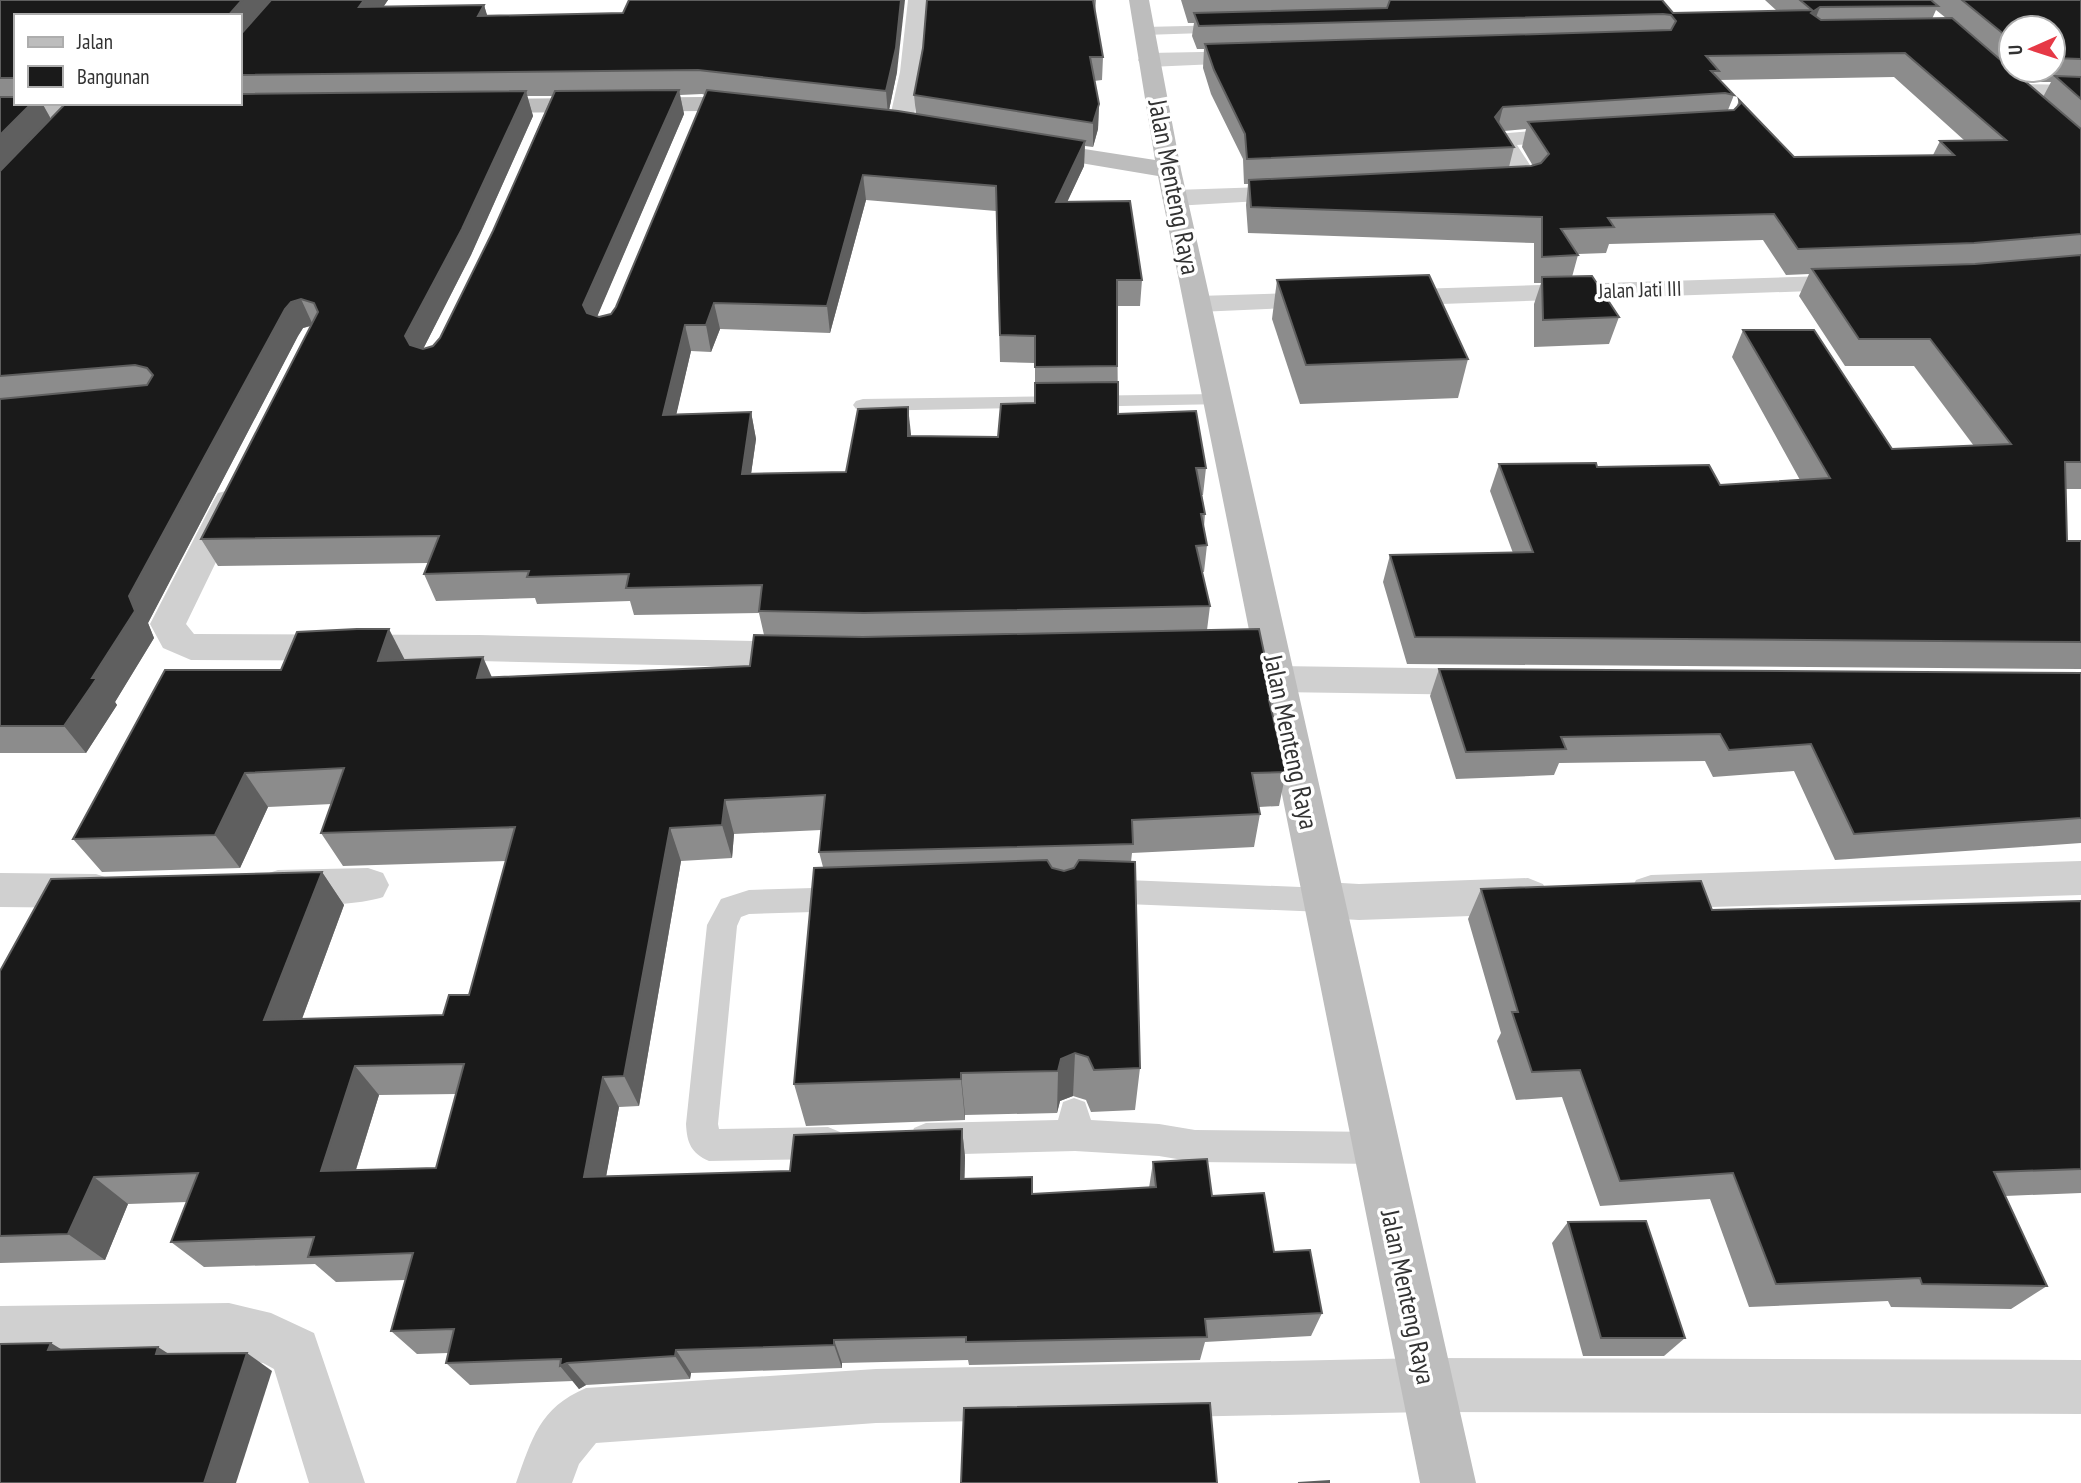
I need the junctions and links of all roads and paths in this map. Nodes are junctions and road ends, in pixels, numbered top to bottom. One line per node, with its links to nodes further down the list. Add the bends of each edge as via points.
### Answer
1 (918, 0): 19 (street)
2 (1139, 0): 4 (street, Jalan Menteng Raya)
3 (1240, 29): 4 (lane)
4 (1144, 30): 6 (street, Jalan Menteng Raya)
5 (1280, 57): 6 (street)
6 (1149, 60): 26 (street, Jalan Menteng Raya)
7 (1996, 76): 8 (street)
8 (2015, 91): 9 (street); 17 (street)
9 (2081, 92)
10 (702, 104): 11 (street); 14 (street); 22 (street)
11 (551, 106): 12 (street); 21 (street)
12 (454, 107)
13 (140, 110): 15 (street)
14 (768, 110)
15 (78, 111): 16 (street); 24 (street)
16 (0, 112)
17 (2043, 117)
18 (873, 123): 19 (street)
19 (900, 126): 20 (street)
20 (925, 130)
21 (540, 131)
22 (692, 132)
23 (1606, 133): 27 (street, via 1505,139 1526,181)
24 (52, 139)
25 (1016, 145): 26 (street)
26 (1172, 184): 28 (street); 30 (street, Jalan Menteng Raya)
27 (1474, 185)
28 (1319, 193)
29 (1878, 282): 30 (street, Jalan Jati III)
30 (1198, 304): 31 (street, Jalan Menteng Raya)
31 (1218, 400): 32 (lane); 35 (street, Jalan Menteng Raya)
32 (863, 405)
33 (245, 470): 34 (street, via 168,624 178,643 228,649)
34 (840, 655)
35 (1264, 659): 36 (street); 46 (street, Jalan Menteng Raya)
36 (1524, 682)
37 (2081, 878): 43 (street)
38 (368, 885): 39 (street)
39 (244, 888)
40 (0, 890): 41 (street)
41 (134, 890)
42 (1073, 891): 46 (lane)
43 (1609, 893)
44 (1568, 895): 46 (street)
45 (870, 898): 49 (lane, via 749,902 731,908 722,925 702,1124 703,1139 722,1147)
46 (1324, 900): 50 (street, Jalan Menteng Raya)
47 (1075, 1124): 48 (lane); 50 (lane, via 1195,1146)
48 (895, 1140)
49 (855, 1142)
50 (1377, 1148): 52 (street, Jalan Menteng Raya)
51 (0, 1333): 54 (street, via 229,1330 282,1343 295,1352)
52 (1427, 1385): 53 (street); 55 (street, via 876,1396 586,1416 559,1441); 56 (street, Jalan Menteng Raya)
53 (2081, 1387)
54 (337, 1483)
55 (544, 1483)
56 (1448, 1483)

